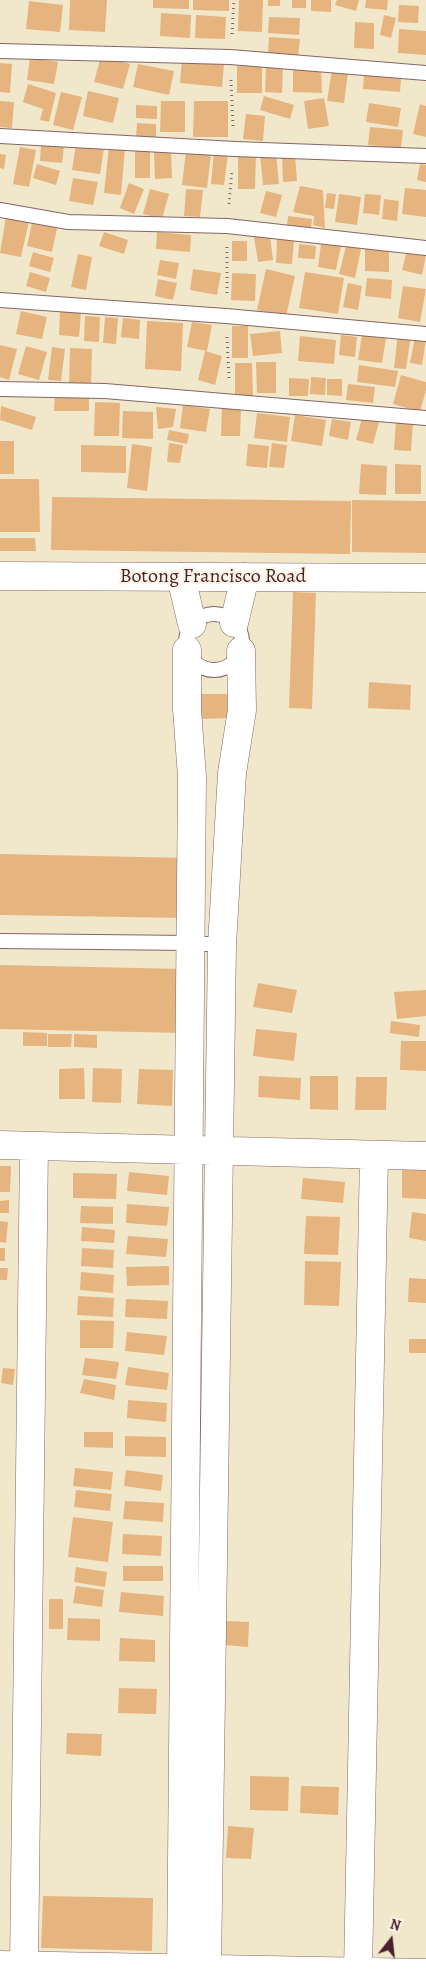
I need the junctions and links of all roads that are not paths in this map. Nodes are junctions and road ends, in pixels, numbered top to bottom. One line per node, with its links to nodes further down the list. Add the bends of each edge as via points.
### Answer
1 (0, 52): 2 (lane, via 230,56)
2 (426, 73)
3 (0, 136): 4 (lane)
4 (426, 156)
5 (0, 210): 6 (lane, via 68,222 227,226)
6 (426, 248)
7 (0, 300): 8 (lane)
8 (426, 334)
9 (0, 389): 10 (lane, via 105,391)
10 (426, 418)
11 (0, 576): 12 (street, Botong Francisco Road)
12 (181, 577): 13 (street, Botong Francisco Road); 16 (street)
13 (245, 577): 14 (street, Botong Francisco Road); 15 (street)
14 (426, 578)
15 (234, 623): 16 (lane, via 226,617 207,615 199,618); 17 (lane, via 242,641)
16 (190, 637): 17 (lane, via 192,659 208,670 228,666); 19 (street, via 187,709 192,777)
17 (240, 651): 20 (street, via 242,710 232,772)
18 (0, 942): 19 (lane)
19 (191, 943): 20 (lane); 23 (street)
20 (222, 944): 24 (street)
21 (0, 1145): 22 (street)
22 (34, 1146): 23 (street); 27 (street)
23 (189, 1150): 24 (street); 28 (street)
24 (219, 1151): 25 (street); 29 (street)
25 (374, 1155): 26 (street); 30 (street)
26 (426, 1156)
27 (12, 1965): 28 (street)
28 (181, 1968): 29 (street)
29 (207, 1969): 30 (street)
30 (358, 1972): 31 (street)
31 (426, 1973)

